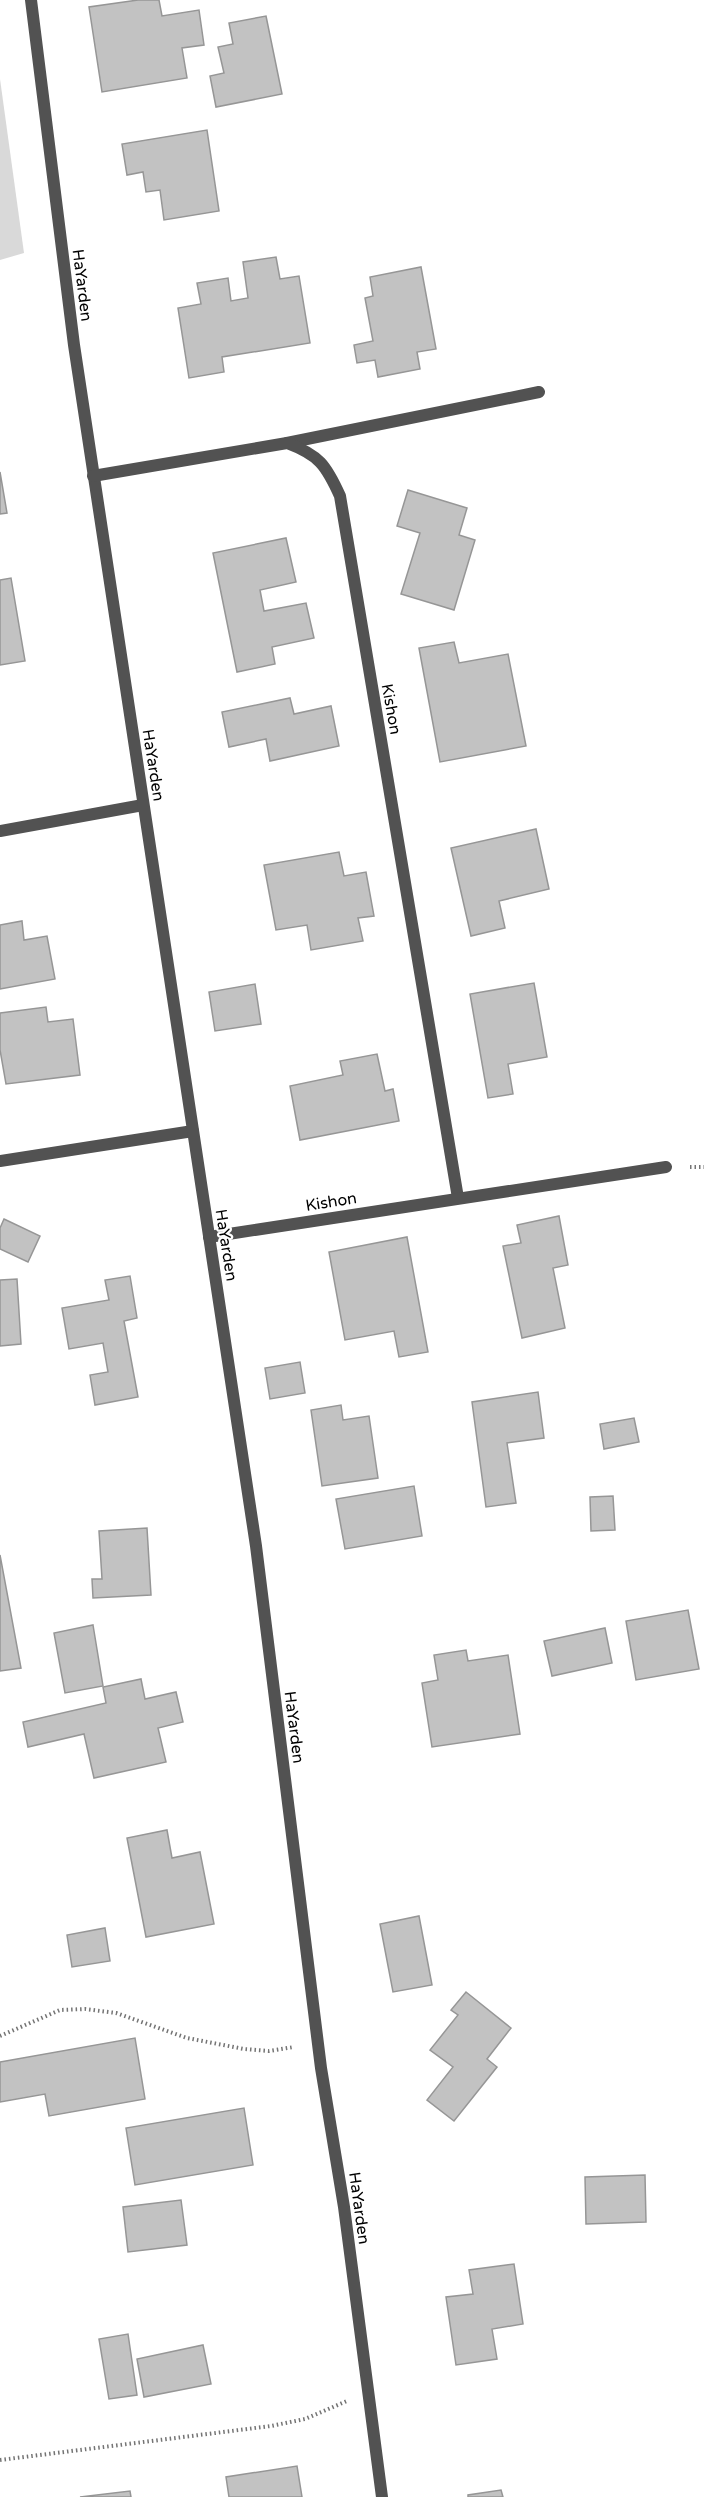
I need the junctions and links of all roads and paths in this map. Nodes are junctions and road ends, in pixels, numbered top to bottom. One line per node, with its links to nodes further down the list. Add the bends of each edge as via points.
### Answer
1 (31, 0): 4 (street, HaYarden)
2 (539, 392): 3 (street)
3 (287, 443): 4 (street); 10 (street, Kishon, via 308,451 327,467 340,496)
4 (93, 476): 5 (street, HaYarden)
5 (143, 805): 6 (street); 7 (street, HaYarden)
6 (0, 831)
7 (193, 1131): 8 (street); 11 (street, HaYarden)
8 (0, 1161)
9 (666, 1167): 10 (street, Kishon)
10 (458, 1198): 11 (street, Kishon)
11 (209, 1237): 13 (street, HaYarden, via 256,1546)
12 (0, 2036): 13 (path, via 60,2010 86,2009 116,2013 187,2038 244,2049 269,2051)
13 (319, 2045): 14 (street, HaYarden)
14 (368, 2392): 15 (path, via 305,2419 272,2426); 16 (street, HaYarden)
15 (0, 2460)
16 (382, 2497)

